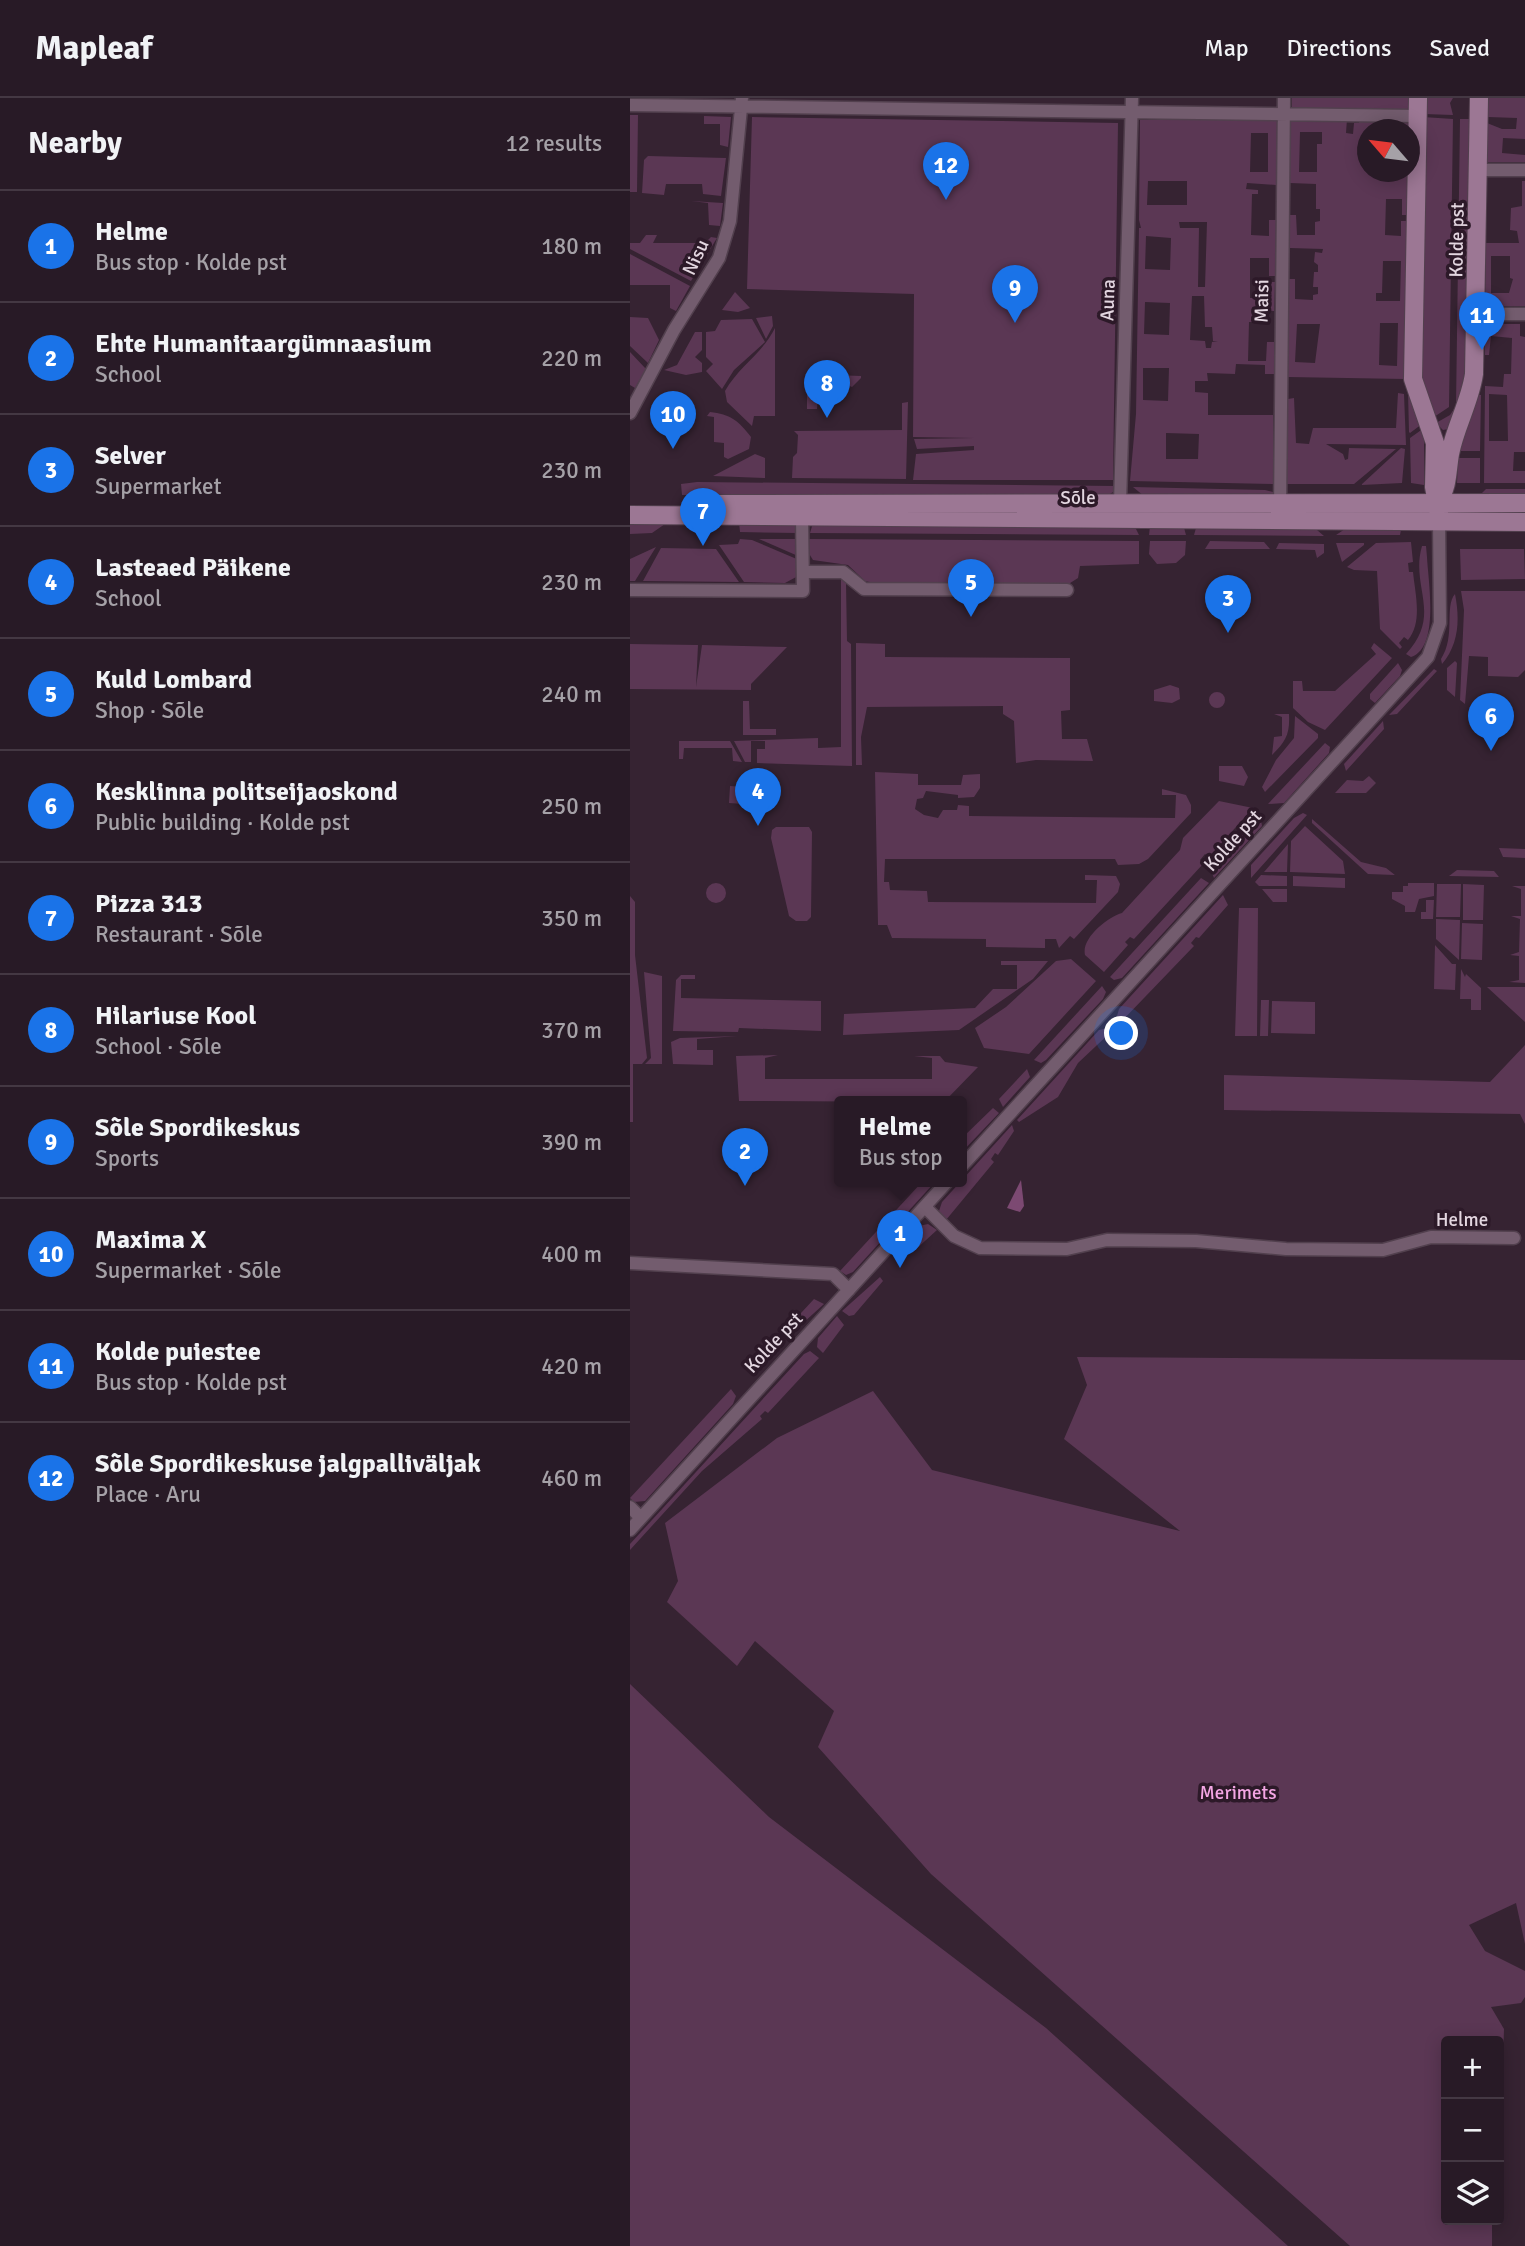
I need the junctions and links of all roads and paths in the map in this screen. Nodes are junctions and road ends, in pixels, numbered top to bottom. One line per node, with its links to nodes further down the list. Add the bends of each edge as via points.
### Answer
1 (1284, 98): 8 (street, Maisi)
2 (1479, 98): 9 (main road, Kolde pst)
3 (742, 102): 4 (street); 6 (street); 13 (street, Nisu, via 730,222 719,258)
4 (908, 104): 5 (street)
5 (1132, 104): 8 (street); 19 (street, Auna)
6 (630, 105)
7 (1417, 107): 8 (street); 14 (main road, Kolde pst, via 1413,379)
8 (1283, 113): 20 (street, Maisi)
9 (1478, 170): 10 (street); 11 (main road, Kolde pst)
10 (1525, 170)
11 (1475, 314): 12 (street); 15 (main road, Kolde pst, via 1474,374)
12 (1525, 314)
13 (630, 413)
14 (1429, 423): 15 (main road, via 1444,436); 16 (main road, Kolde pst)
15 (1460, 426): 16 (main road, Kolde pst, via 1450,454 1448,486)
16 (1439, 502): 17 (main road, Sõle); 20 (main road, Sõle); 23 (main road, Kolde pst)
17 (1525, 503)
18 (630, 504): 19 (main road, Sõle)
19 (1120, 511): 20 (main road, Sõle); 22 (main road, Sõle)
20 (1280, 511): 23 (main road, Sõle)
21 (630, 515): 22 (main road, Sõle)
22 (802, 517): 25 (street)
23 (1439, 521): 24 (main road, Sõle); 28 (street, Kolde pst, via 1440,624 1428,657)
24 (1525, 522)
25 (803, 572): 26 (street, via 803,592); 27 (street, via 843,572 864,589)
26 (630, 590)
27 (1067, 590)
28 (967, 1160)
29 (943, 1187): 30 (street, Kolde pst)
30 (925, 1207): 31 (street, Helme, via 954,1236 980,1248 1067,1249 1119,1240 1383,1250 1431,1237); 33 (street, Kolde pst)
31 (1514, 1238)
32 (630, 1263): 33 (street, via 833,1274)
33 (849, 1290): 35 (street, Kolde pst)
34 (630, 1507): 35 (street)
35 (641, 1518): 36 (street, Kolde pst)
36 (630, 1530)

